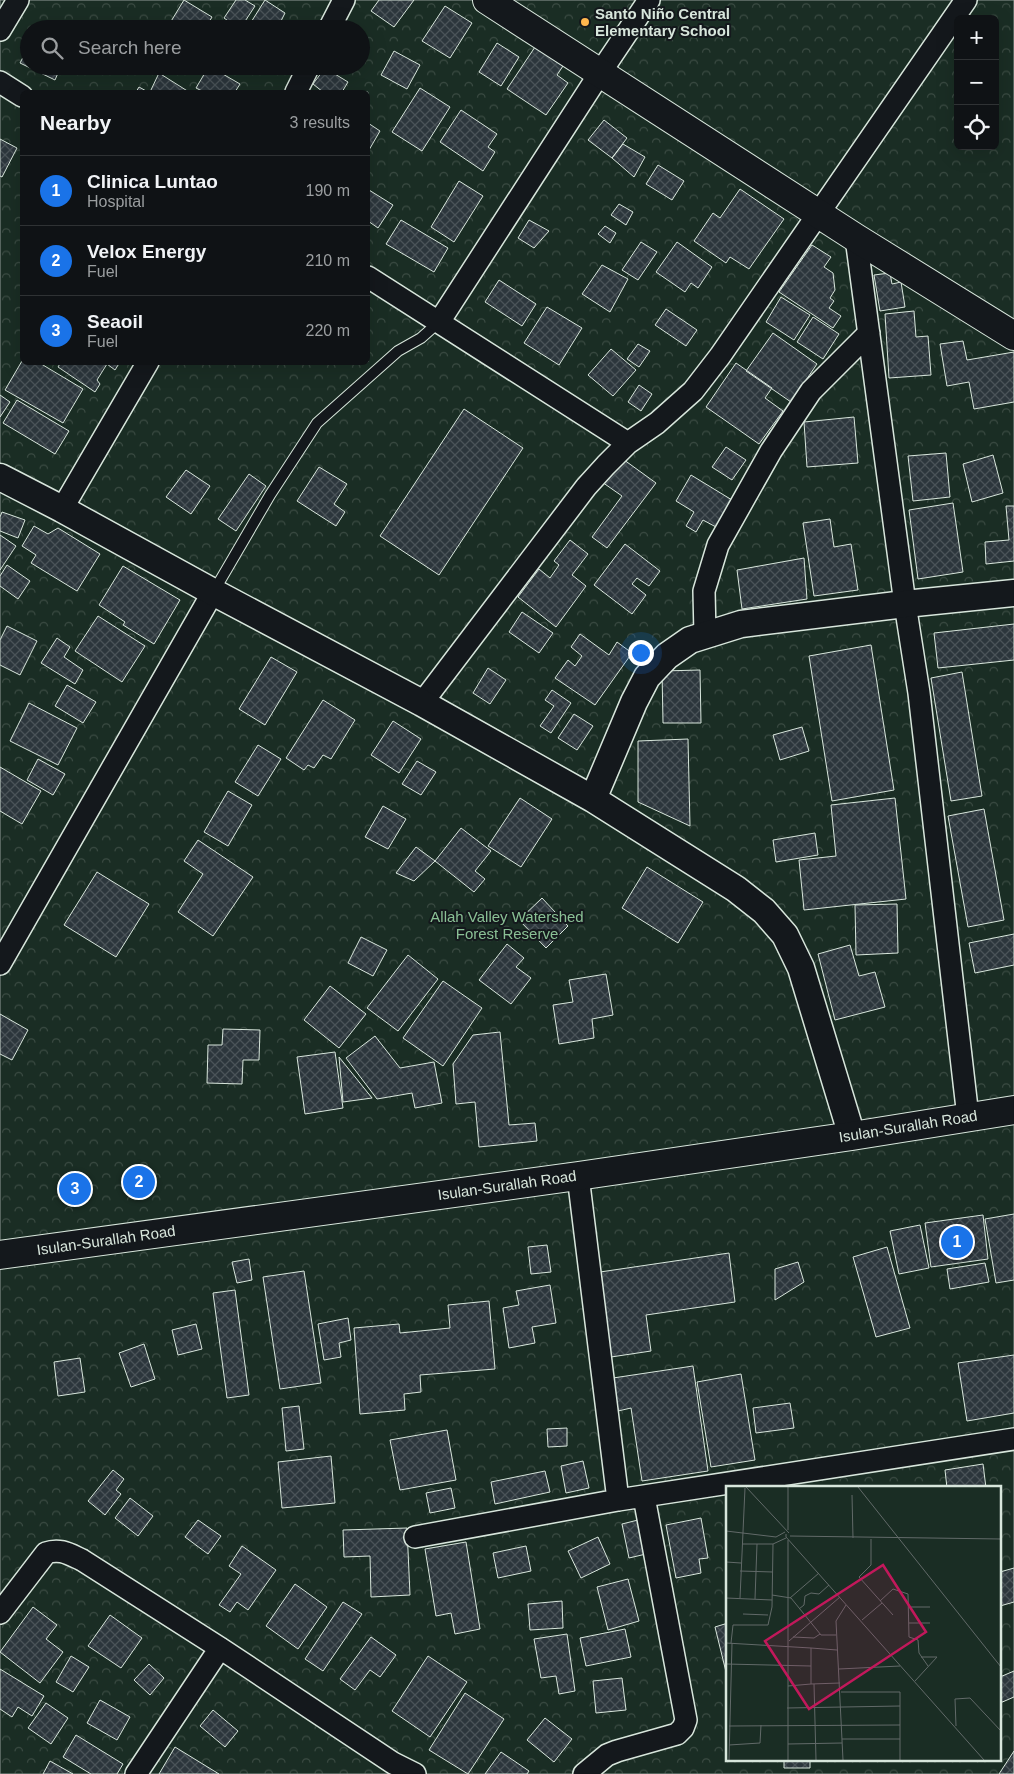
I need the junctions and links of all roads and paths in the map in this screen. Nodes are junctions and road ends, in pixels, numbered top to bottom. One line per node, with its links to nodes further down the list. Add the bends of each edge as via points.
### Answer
1 (18, 0): 7 (street)
2 (344, 0): 6 (street)
3 (487, 0): 8 (main road)
4 (649, 0): 8 (street)
5 (966, 0): 13 (street)
6 (334, 20)
7 (0, 30)
8 (600, 73): 13 (main road); 16 (street)
9 (304, 75): 11 (street)
10 (0, 82): 12 (street)
11 (297, 90)
12 (20, 95)
13 (818, 213): 14 (main road); 20 (street, via 693,391 657,424)
14 (856, 238): 17 (street); 18 (main road)
15 (370, 278): 16 (street)
16 (439, 322): 20 (street); 23 (lane, via 421,338 398,351 317,423)
17 (869, 333): 25 (street); 26 (street, via 811,391 718,545 704,591)
18 (1014, 336)
19 (146, 365): 22 (street)
20 (628, 443): 27 (street, via 586,487)
21 (0, 477): 22 (street)
22 (62, 508): 23 (street)
23 (213, 592): 27 (street); 29 (street)
24 (1014, 593): 25 (street)
25 (904, 604): 26 (street, via 741,624); 31 (street, via 919,692)
26 (705, 635): 28 (street, via 690,640 667,656 647,677)
27 (422, 702): 28 (street)
28 (593, 799): 32 (street, via 736,889 764,911 786,935 800,968)
29 (0, 964)
30 (1014, 1110): 31 (main road, Isulan-Surallah Road)
31 (968, 1117): 32 (main road, Isulan-Surallah Road)
32 (852, 1136): 33 (main road, Isulan-Surallah Road)
33 (578, 1176): 34 (main road, Isulan-Surallah Road); 37 (street)
34 (0, 1255)
35 (1014, 1439): 36 (street)
36 (644, 1497): 37 (street); 44 (street, via 686,1720 677,1734 617,1750)
37 (618, 1500): 38 (street)
38 (415, 1537)
39 (0, 1613): 40 (street, via 35,1564 46,1553 55,1550 82,1560)
40 (220, 1648): 41 (street); 42 (street)
41 (390, 1768): 43 (street)
42 (136, 1774)
43 (415, 1774)
44 (584, 1774)

